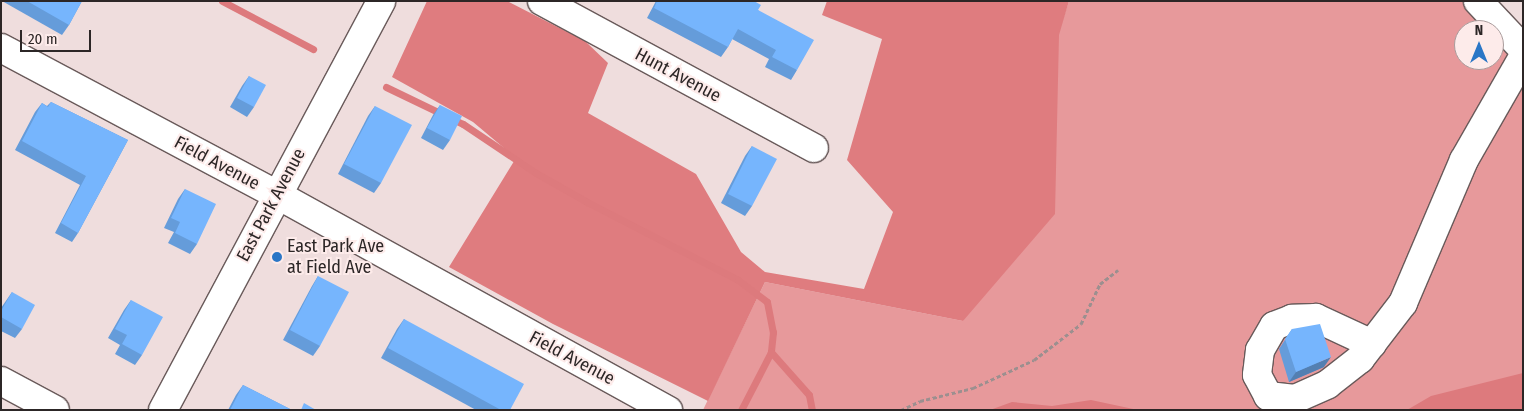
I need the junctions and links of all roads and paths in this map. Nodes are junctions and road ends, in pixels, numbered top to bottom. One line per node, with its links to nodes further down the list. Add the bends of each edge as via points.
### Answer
1 (380, 1): 8 (street, East Park Avenue)
2 (542, 1): 7 (street, Hunt Avenue)
3 (1478, 1): 5 (street)
4 (1, 48): 8 (street, Field Avenue)
5 (1523, 49)
6 (1523, 57): 10 (street, via 1464,160 1403,303)
7 (814, 148)
8 (276, 194): 13 (street, East Park Avenue); 14 (street, Field Avenue)
9 (1118, 270): 15 (path, via 1100,284 1081,324 1034,360 972,388 920,401)
10 (1372, 344)
11 (1, 381): 12 (street)
12 (54, 410)
13 (163, 410)
14 (668, 410)
15 (901, 410)

